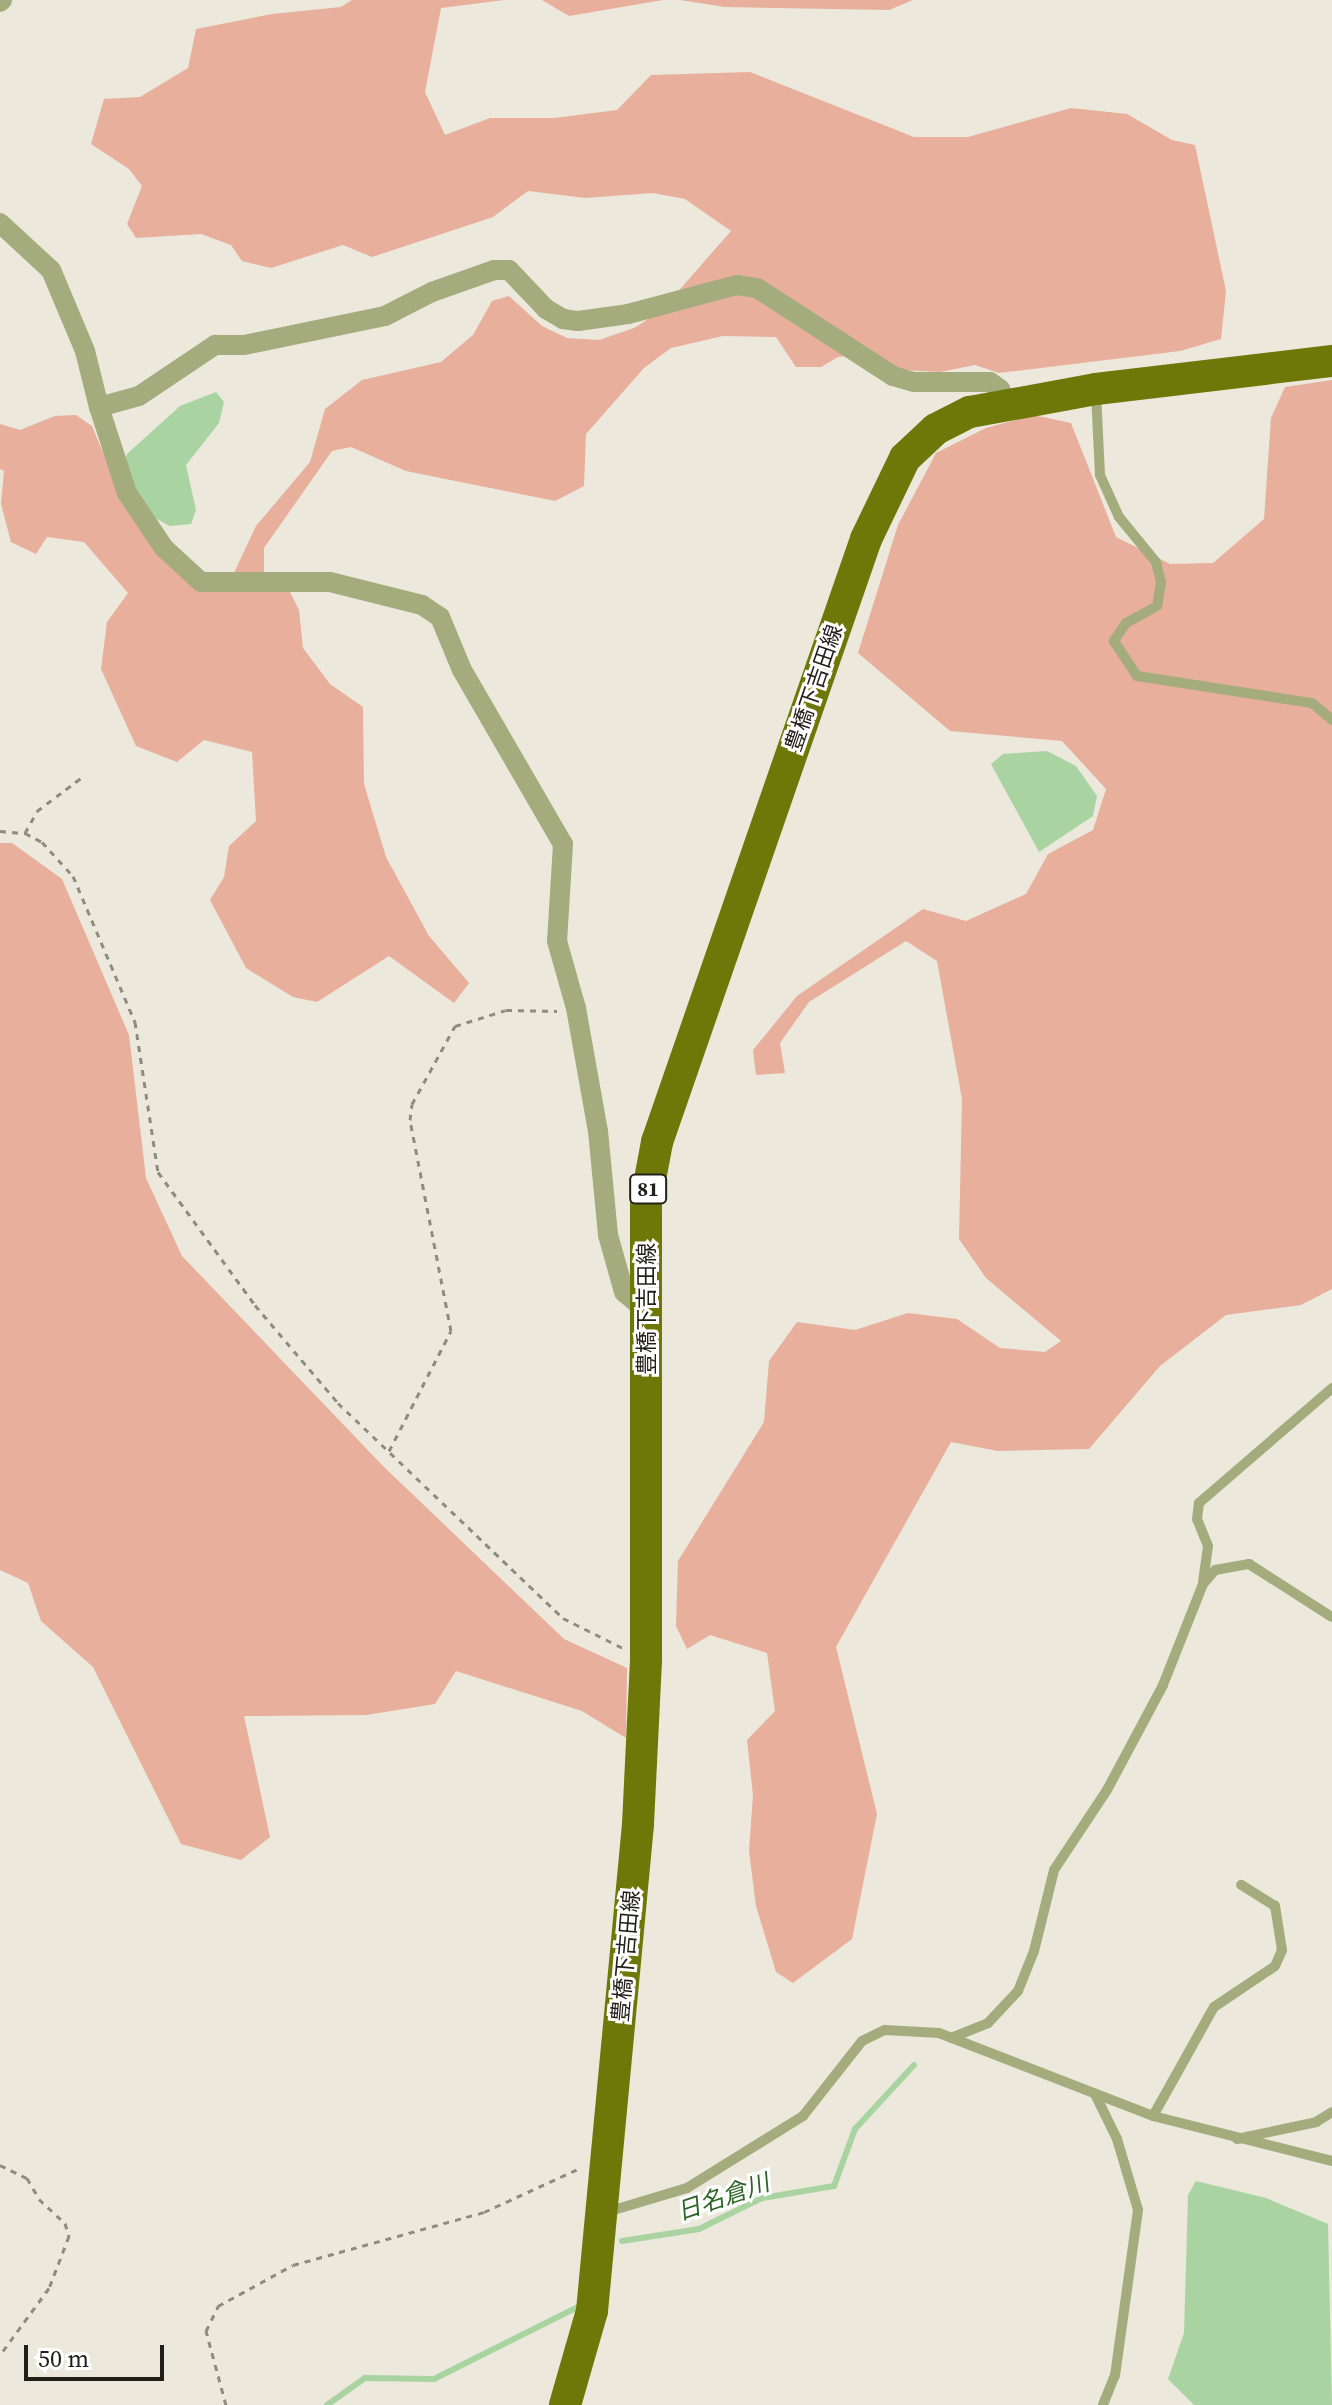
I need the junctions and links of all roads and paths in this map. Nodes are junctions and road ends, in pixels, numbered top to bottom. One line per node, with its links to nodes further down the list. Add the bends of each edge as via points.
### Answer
1 (0, 223): 5 (street, via 51,270 85,351)
2 (1332, 361): 3 (main road, 豊橋下吉田線 / 81)
3 (1096, 389): 4 (main road, 豊橋下吉田線 / 81); 6 (lane, via 1100,475 1119,517 1156,562 1161,582 1157,606 1126,623 1114,641 1137,676 1312,703)
4 (1005, 403): 5 (street, via 1000,389 990,382 914,382 893,376 757,288 737,285 628,314 578,321 546,309 509,270 494,270 385,316 244,345 215,345 139,396); 11 (main road, 豊橋下吉田線 / 81, via 936,429 905,458 866,539 657,1142 646,1201)
5 (99, 407): 10 (street, via 127,493 164,548 201,582 346,585 422,605 440,617 462,670 563,844 557,941)
6 (1332, 720)
7 (85, 775): 9 (path, via 37,811)
8 (0, 831): 9 (path)
9 (25, 833): 13 (path, via 42,842 73,876 135,1022 158,1172 255,1305 338,1403)
10 (576, 1008): 11 (street, via 598,1131 608,1235 624,1292); 13 (path, via 506,1010 455,1026 412,1104 410,1120 451,1331)
11 (648, 1312): 16 (main road, 豊橋下吉田線 / 81)
12 (1332, 1388): 14 (lane, via 1199,1503 1197,1519 1208,1546)
13 (389, 1452): 16 (path, via 563,1618)
14 (1203, 1584): 15 (lane, via 1215,1570 1249,1564); 18 (lane, via 1163,1685 1107,1790 1054,1870 1018,1991 988,2023)
15 (1332, 1617)
16 (646, 1659): 23 (main road, 豊橋下吉田線 / 81, via 638,1824)
17 (1241, 1885): 21 (lane, via 1275,1906 1282,1950 1275,1966 1214,2007)
18 (951, 2038): 19 (lane); 26 (lane, via 885,2030 862,2041 803,2116 687,2188)
19 (1095, 2094): 21 (lane); 30 (lane, via 1117,2139 1138,2210 1115,2375)
20 (1332, 2112): 22 (lane, via 1316,2122)
21 (1153, 2116): 22 (lane)
22 (1235, 2139): 24 (lane)
23 (607, 2161): 26 (main road, 豊橋下吉田線 / 81); 28 (path, via 484,2212 293,2265 218,2306 206,2331)
24 (1332, 2161)
25 (0, 2165): 27 (path, via 27,2178 39,2199 58,2213 69,2236 49,2288)
26 (601, 2214): 29 (main road, 豊橋下吉田線 / 81, via 592,2311)
27 (0, 2355)
28 (226, 2405)
29 (565, 2405)
30 (1103, 2405)

